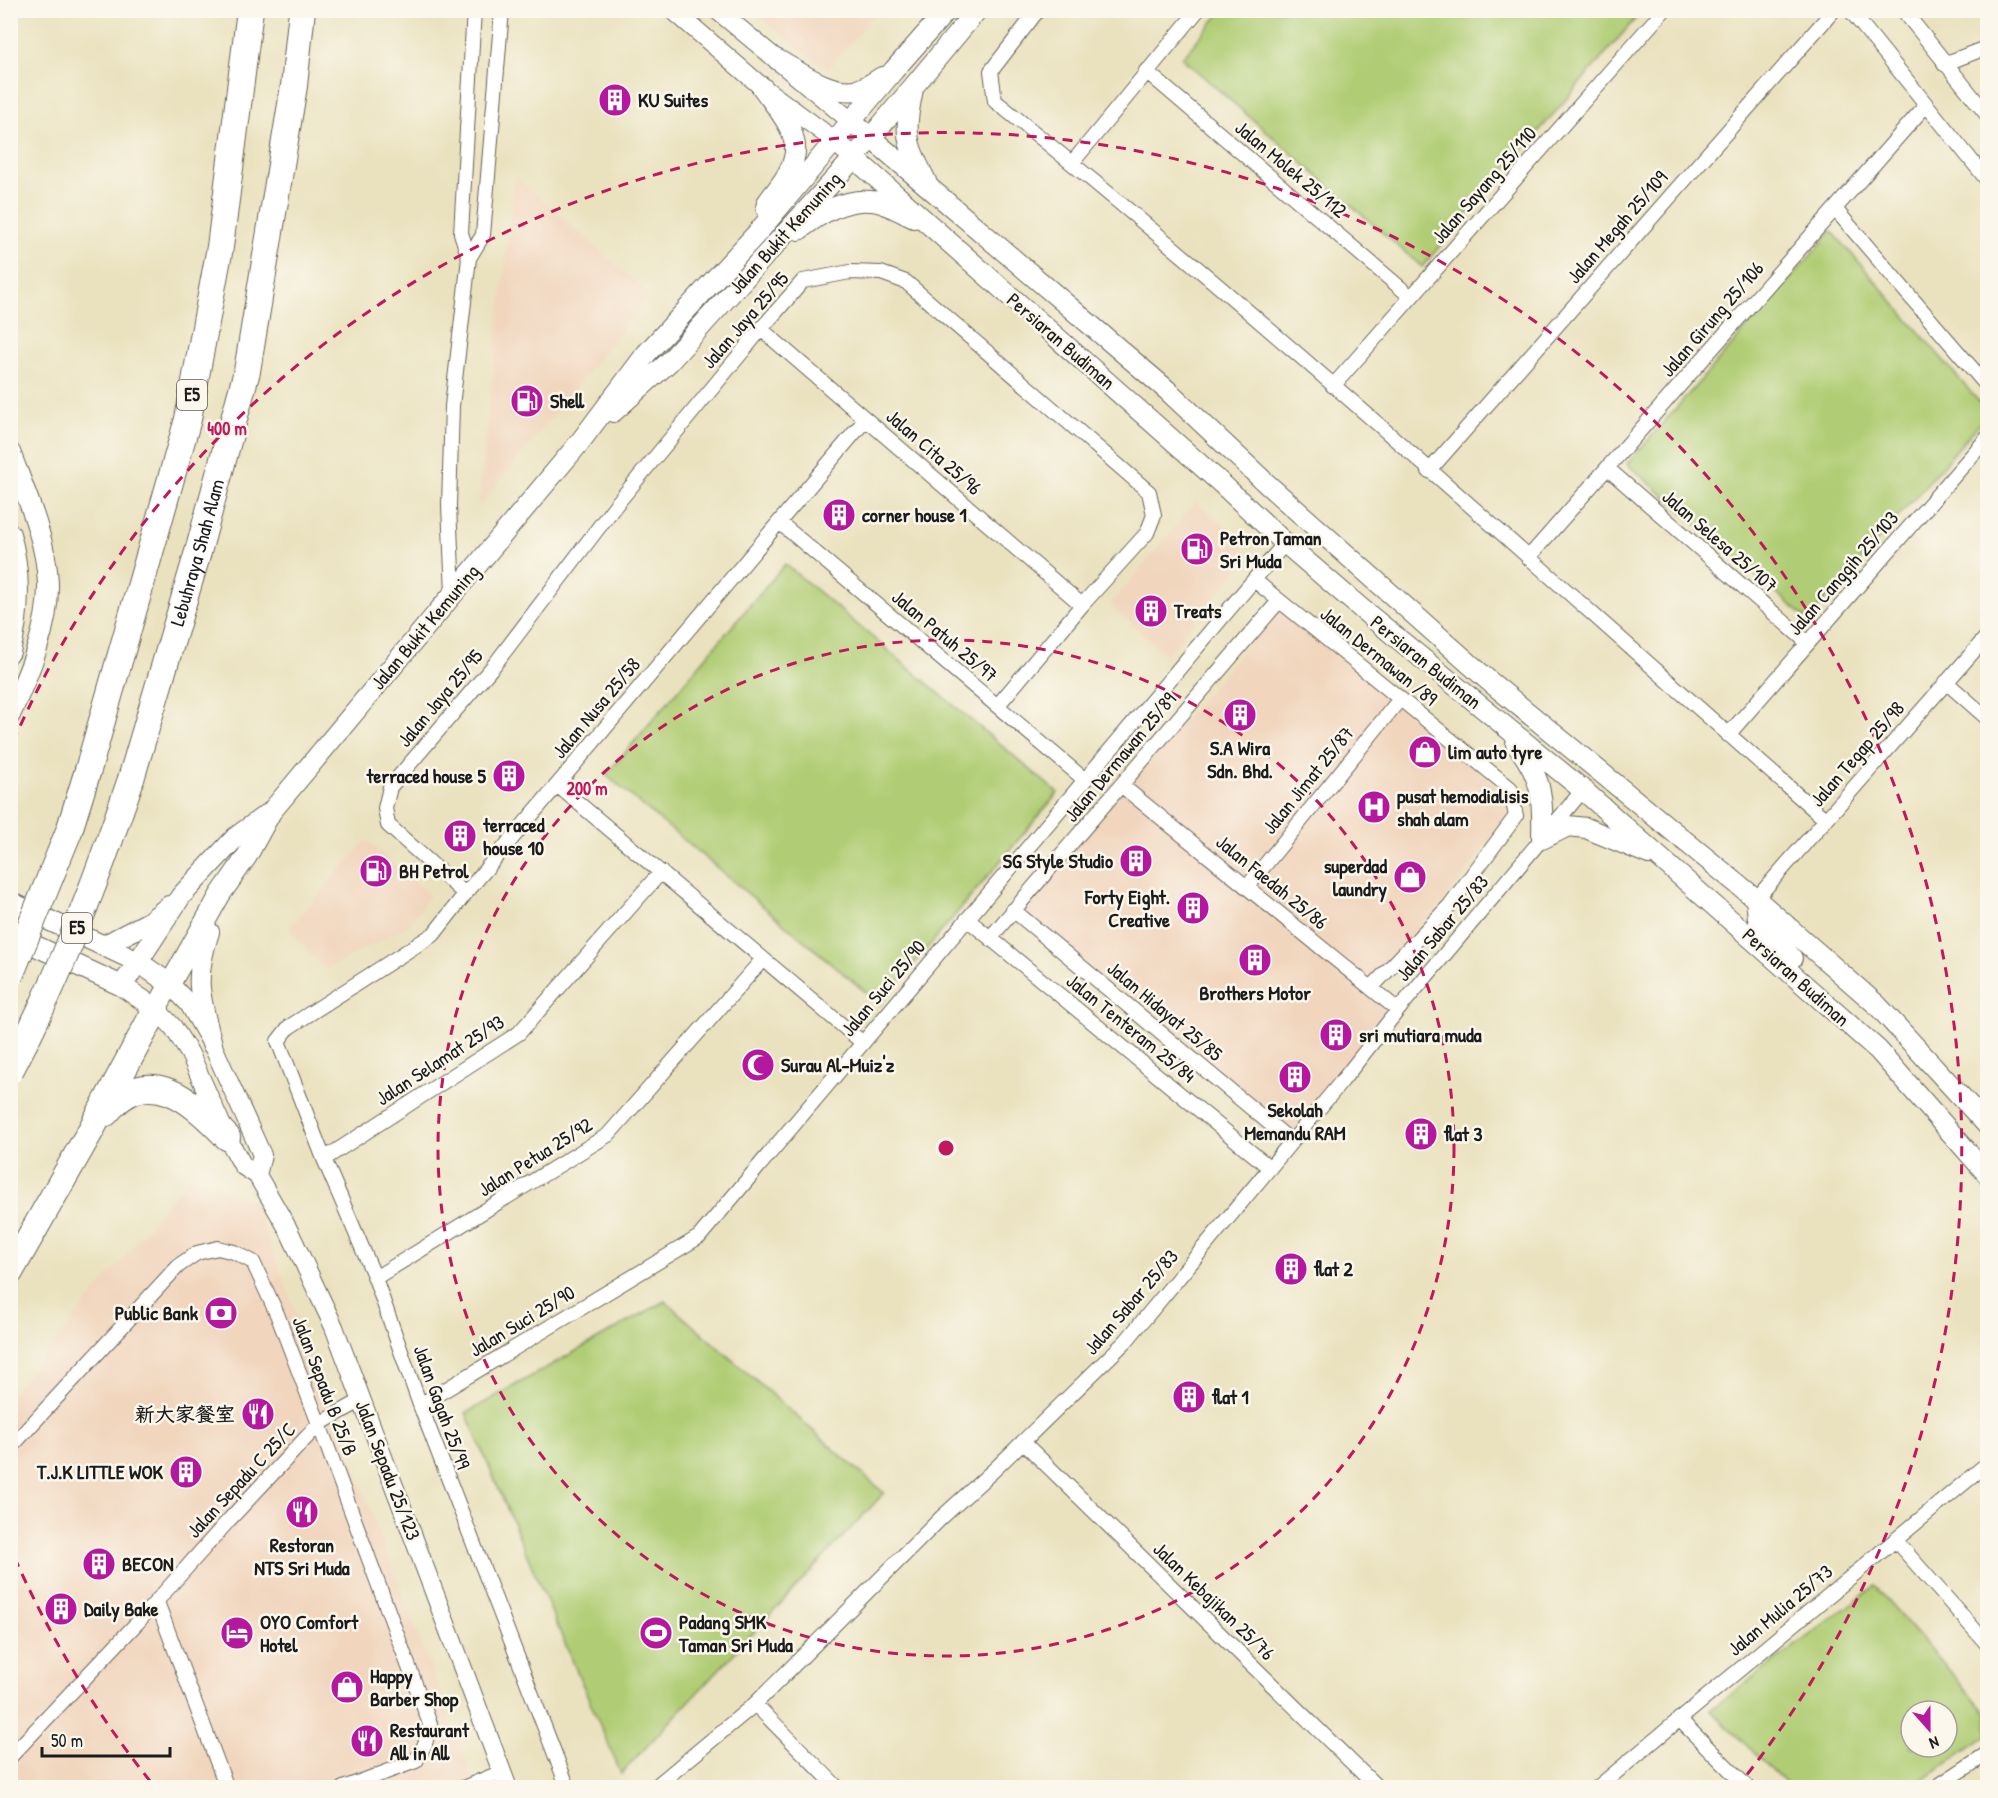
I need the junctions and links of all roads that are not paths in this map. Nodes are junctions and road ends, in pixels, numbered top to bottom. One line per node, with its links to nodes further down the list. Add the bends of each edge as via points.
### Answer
1 (250, 10): 89 (highway, E5, bridge, via 220,247 188,419 69,831)
2 (302, 10): 99 (highway, Lebuhraya Shah Alam / E5, bridge, via 294,86 247,371 198,552 107,849 63,963)
3 (474, 10): 34 (street, via 461,233)
4 (502, 10): 34 (street, via 483,235)
5 (673, 10): 20 (street)
6 (717, 10): 16 (street)
7 (947, 10): 18 (main road, Jalan Bukit Kemuning)
8 (977, 10): 21 (main road, Jalan Bukit Kemuning)
9 (1038, 10): 28 (street, via 991,71 995,101)
10 (1198, 10): 19 (street)
11 (1664, 10): 36 (street, Jalan Sayang 25/110)
12 (1834, 10): 47 (street, Jalan Megah 25/109)
13 (1850, 10): 22 (street)
14 (1903, 10): 17 (street)
15 (1988, 47): 17 (street)
16 (778, 60): 18 (main road, via 835,89 856,90); 24 (street)
17 (1944, 64): 23 (street)
18 (894, 70): 24 (main road, Jalan Bukit Kemuning)
19 (1146, 71): 28 (street); 36 (street, Jalan Molek 25/112)
20 (762, 87): 26 (street); 33 (main road, via 788,124 795,157 767,203)
21 (913, 87): 25 (main road, Jalan Bukit Kemuning); 30 (main road, via 906,133)
22 (1926, 105): 29 (street); 31 (street, Jalan Girung 25/106)
23 (1988, 116)
24 (851, 121): 25 (main road, Persiaran Budiman); 26 (main road, Jalan Bukit Kemuning)
25 (869, 138): 27 (main road, Jalan Bukit Kemuning); 30 (main road, Persiaran Budiman)
26 (835, 141): 27 (main road, Persiaran Budiman); 33 (main road, Jalan Bukit Kemuning)
27 (854, 158): 32 (main road, Persiaran Budiman); 35 (main road, Jalan Bukit Kemuning)
28 (1072, 163): 38 (street)
29 (1988, 181)
30 (931, 191): 40 (main road, Persiaran Budiman)
31 (1834, 209): 39 (street); 46 (street, Jalan Girung 25/106)
32 (930, 225): 35 (main road, via 873,200 849,202 807,223); 42 (main road, Persiaran Budiman)
33 (759, 231): 44 (main road, Jalan Bukit Kemuning, via 646,354)
34 (469, 258): 53 (street, via 452,406 449,506)
35 (760, 261): 44 (main road, Jalan Bukit Kemuning, via 669,362)
36 (1411, 297): 38 (street, Jalan Sayang 25/110)
37 (761, 329): 41 (street, Jalan Cita 25/96); 55 (street, Jalan Jaya 25/95, via 803,281 849,272 881,273 906,282 1149,492 1154,515 1147,533); 77 (street, Jalan Jaya 25/95, via 615,506 495,664 390,787 385,808 388,825)
38 (1333, 386): 47 (street)
39 (1988, 387)
40 (1167, 390): 42 (main road, via 1150,390 1144,398); 59 (main road, Persiaran Budiman)
41 (866, 419): 48 (street, Jalan Nusa 25/58); 55 (street, Jalan Cita 25/96)
42 (1152, 422): 50 (main road, Persiaran Budiman)
43 (1988, 437): 57 (street, Jalan Canggih 25/103)
44 (579, 442): 53 (main road, Jalan Bukit Kemuning)
45 (10, 452): 63 (main road, via 40,538 48,585 40,636)
46 (1607, 468): 51 (street, Jalan Girung 25/106); 57 (street, Jalan Selesa 25/107)
47 (1429, 471): 51 (street)
48 (779, 522): 62 (street, Jalan Patuh 25/97); 68 (street, Jalan Nusa 25/58)
49 (10, 534): 58 (main road, via 18,568 18,595)
50 (1285, 543): 52 (street, Jalan Suci 25/90); 64 (main road, Persiaran Budiman)
51 (1528, 558): 66 (street)
52 (1254, 580): 54 (street, Jalan Dermawan /89); 67 (street, Jalan Suci 25/90)
53 (453, 592): 71 (main road, Jalan Bukit Kemuning)
54 (1279, 601): 61 (street, Jalan Dermawan /89); 69 (street, Jalan Dermawan 25/89)
55 (1082, 605): 62 (street, Jalan Jaya 25/95)
56 (1988, 635): 60 (street, Jalan Tegap 25/98)
57 (1808, 643): 66 (street, Jalan Canggih 25/103)
58 (10, 652)
59 (1489, 681): 70 (main road, via 1583,772); 80 (main road, Persiaran Budiman)
60 (1946, 682): 65 (street); 72 (street, Jalan Tegap 25/98)
61 (1400, 699): 76 (street, Jalan Jimat 25/87); 92 (street, Jalan Dermawan /89, via 1510,788 1516,816 1450,905)
62 (998, 705): 67 (street, Jalan Patuh 25/97)
63 (10, 715)
64 (1496, 719): 70 (main road, Persiaran Budiman); 73 (main road, via 1530,762 1542,794)
65 (1988, 719)
66 (1728, 735): 72 (street)
67 (1085, 780): 83 (street, Jalan Suci 25/90)
68 (557, 785): 75 (street); 77 (street, Jalan Nusa 25/58)
69 (1121, 785): 76 (street, Jalan Faedah 25/86); 82 (street, Jalan Dermawan 25/89)
70 (1583, 790): 73 (street, Jalan Sabar 25/83); 74 (main road, Persiaran Budiman)
71 (271, 812): 78 (main road, Jalan Bukit Kemuning); 79 (main road, Jalan Bukit Kemuning, via 236,837)
72 (1826, 820): 80 (street, Jalan Tegap 25/98)
73 (1542, 839): 74 (main road, via 1568,826 1586,828); 94 (street, Jalan Sabar 25/83)
74 (1668, 862): 98 (main road, Persiaran Budiman)
75 (661, 872): 87 (street); 104 (street, Jalan Selamat 25/93, via 519,1033)
76 (1247, 887): 92 (street, Jalan Faedah 25/86)
77 (465, 894): 95 (street, Jalan Nusa 25/58, via 434,934 289,1027)
78 (220, 895): 90 (main road, Jalan Bukit Kemuning); 97 (main road, via 199,973 200,997)
79 (181, 896): 86 (main road, via 149,922); 88 (main road, Jalan Bukit Kemuning)
80 (1756, 899): 98 (main road, via 1758,918 1764,928); 100 (main road, Persiaran Budiman, via 1877,1005)
81 (10, 902): 86 (main road)
82 (1013, 910): 85 (street, Jalan Dermawan 25/89); 103 (street, Jalan Hidayat 25/85)
83 (967, 919): 85 (street, Jalan Tenteram 25/84); 96 (street, Jalan Suci 25/90)
84 (10, 934): 91 (main road, Jalan Sepadu 25/123)
85 (990, 938): 105 (street, Jalan Tenteram 25/84)
86 (105, 945): 88 (main road)
87 (763, 959): 96 (street); 109 (street, Jalan Petua 25/92, via 608,1135)
88 (138, 962): 90 (main road); 91 (main road, Jalan Bukit Kemuning)
89 (10, 976)
90 (170, 984): 93 (main road, Jalan Bukit Kemuning); 97 (street, via 189,1004)
91 (122, 986): 93 (main road, Jalan Sepadu 25/123)
92 (1371, 988): 94 (street, Jalan Faedah 25/86)
93 (156, 1009): 101 (highway); 102 (street, Jalan Sepadu 25/123, via 190,1054)
94 (1398, 1010): 103 (street, Jalan Sabar 25/83)
95 (278, 1041): 104 (street, Jalan Gagah 25/99)
96 (862, 1042): 111 (street, Jalan Suci 25/90, via 699,1237)
97 (212, 1044): 106 (street, via 262,1155)
98 (1878, 1050): 107 (main road, Persiaran Budiman)
99 (10, 1071)
100 (1988, 1126)
101 (92, 1130): 102 (highway, via 115,1102 133,1091 154,1088 174,1093 198,1108); 108 (highway)
102 (227, 1137): 106 (street, Jalan Sepadu 25/123, via 243,1166)
103 (1292, 1142): 105 (street, Jalan Sabar 25/83)
104 (324, 1159): 109 (street, Jalan Gagah 25/99)
105 (1270, 1168): 113 (street, Jalan Sabar 25/83, via 1126,1341)
106 (257, 1175): 110 (street, Jalan Sepadu 25/123, via 320,1297)
107 (1988, 1175)
108 (10, 1272)
109 (375, 1278): 111 (street, Jalan Gagah 25/99)
110 (362, 1400): 112 (street, Jalan Sepadu C 25/C); 123 (street, Jalan Sepadu 25/123)
111 (420, 1405): 127 (street, Jalan Gagah 25/99)
112 (319, 1424): 114 (street, Jalan Sepadu B 25/B, via 253,1262 218,1248 197,1253 178,1266); 117 (street, Jalan Sepadu C 25/C); 125 (street, Jalan Sepadu B 25/B, via 430,1724 426,1744 416,1761)
113 (1023, 1442): 119 (street, Jalan Sabar 25/83); 130 (street, Jalan Kebajikan 25/76)
114 (10, 1448)
115 (1988, 1462): 116 (street, Jalan Mulia 25/73)
116 (1895, 1540): 118 (street); 120 (street, Jalan Mulia 25/73)
117 (157, 1602): 122 (street, Jalan Sepadu C 25/C); 124 (street)
118 (1988, 1645)
119 (755, 1704): 128 (street, Jalan Sabar 25/83); 129 (street)
120 (1680, 1719): 131 (street, Jalan Mulia 25/73); 132 (street)
121 (1988, 1753): 133 (street)
122 (10, 1757)
123 (505, 1780): 126 (street, Jalan Sepadu 25/123)
124 (227, 1788)
125 (343, 1788)
126 (463, 1788)
127 (568, 1788)
128 (654, 1788)
129 (838, 1788)
130 (1378, 1788)
131 (1597, 1788)
132 (1748, 1788)
133 (1935, 1788)

